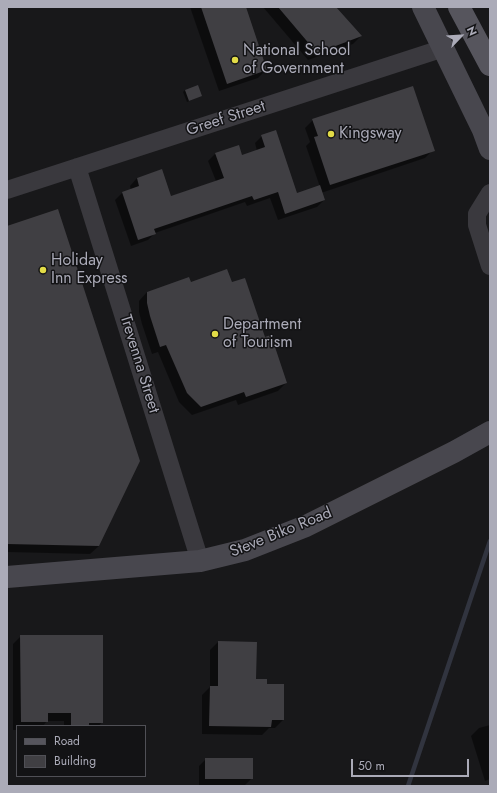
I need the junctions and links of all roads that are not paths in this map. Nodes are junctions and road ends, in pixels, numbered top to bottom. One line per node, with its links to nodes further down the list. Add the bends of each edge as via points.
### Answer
1 (424, 7): 3 (main road)
2 (459, 7): 4 (main road)
3 (444, 48): 5 (main road); 6 (street, Greef Street)
4 (490, 65)
5 (490, 149)
6 (77, 167): 7 (street, Greef Street); 11 (street, Trevenna Street)
7 (7, 190)
8 (490, 193): 9 (street, via 477,214 477,225)
9 (490, 266)
10 (490, 432): 11 (main road, Steve Biko Road, via 306,526 245,550)
11 (200, 561): 12 (main road, Steve Biko Road)
12 (7, 577)

